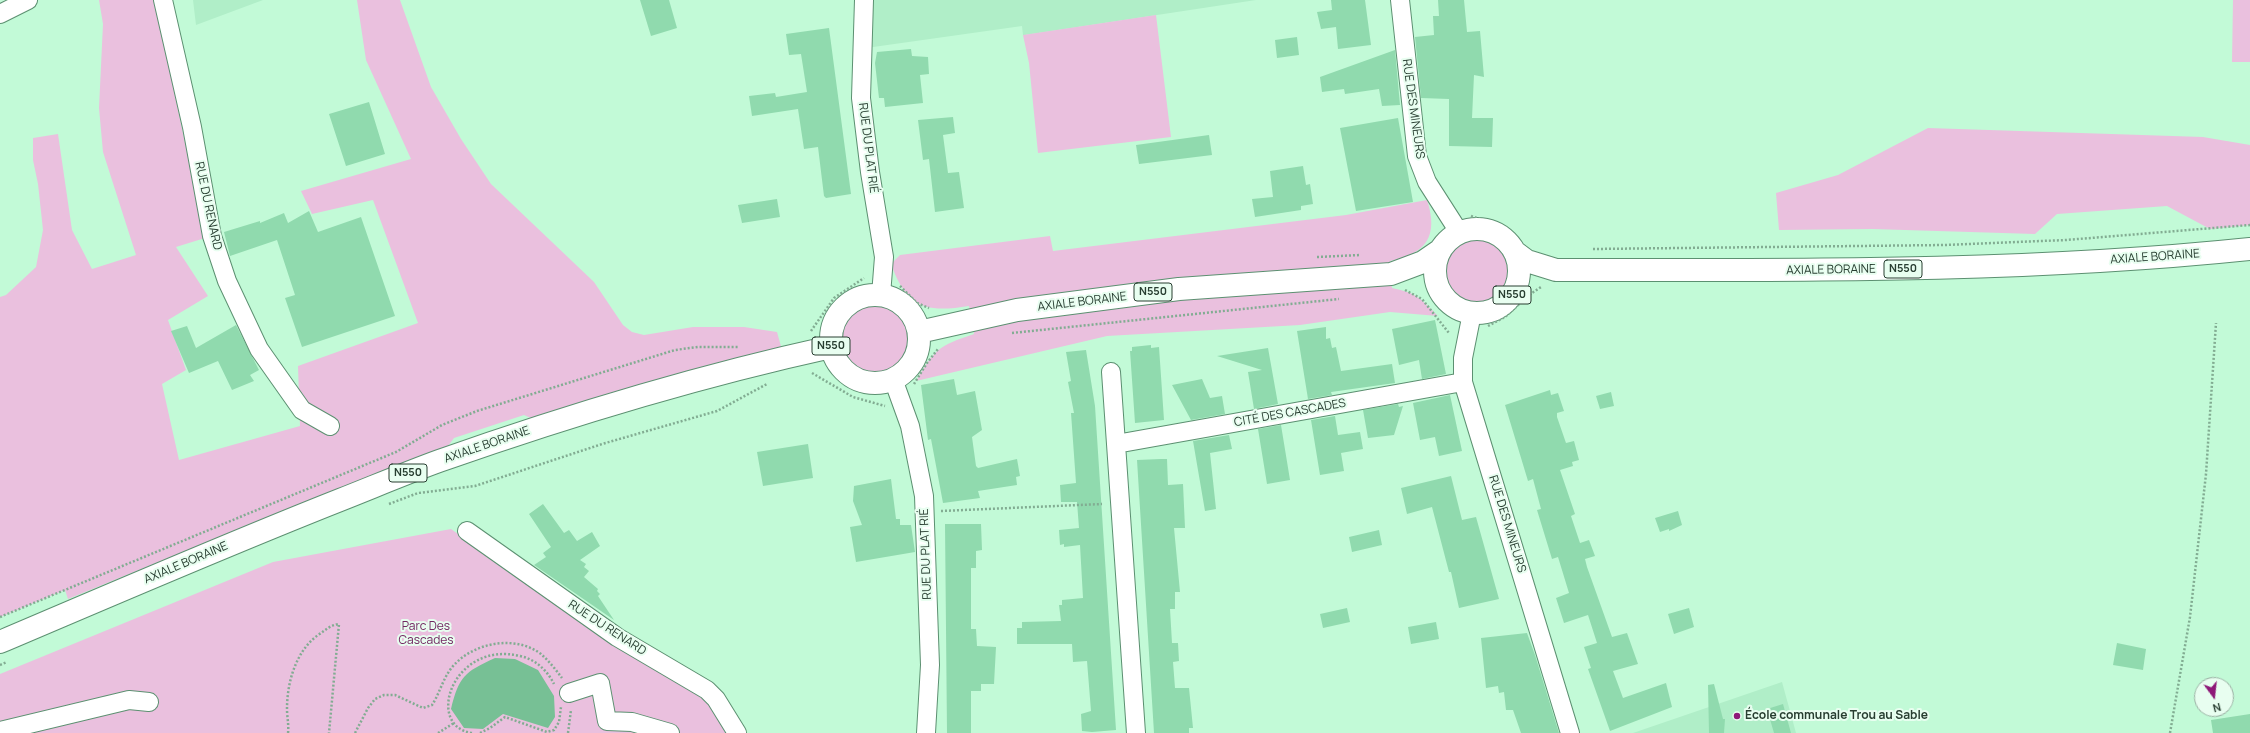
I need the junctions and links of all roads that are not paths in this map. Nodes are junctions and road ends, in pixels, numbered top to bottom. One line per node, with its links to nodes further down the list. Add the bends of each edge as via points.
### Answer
1 (28, 0): 5 (street)
2 (164, 0): 21 (street, RUE DU RENARD, via 192,127 212,236 227,281 259,349 302,410)
3 (864, 0): 13 (street, RUE DU PLAT RIÉ, via 861,98 884,257)
4 (1400, 0): 6 (street, RUE DES MINEURS, via 1417,156 1427,182)
5 (0, 14)
6 (1459, 232): 8 (main road, N550, via 1447,240); 9 (main road, N550, via 1472,228 1487,229 1500,235)
7 (2250, 249): 10 (main road, AXIALE BORAINE / N550, via 2049,265 1808,270)
8 (1439, 251): 11 (main road, N550, via 1423,262); 12 (main road, via 1435,264 1435,278)
9 (1515, 252): 10 (main road, N550, via 1528,261); 14 (main road, N550, via 1520,274)
10 (1556, 270): 14 (main road, N550, via 1541,276)
11 (1391, 274): 12 (main road, N550); 16 (main road, AXIALE BORAINE / N550, via 1179,289 1017,310)
12 (1439, 291): 15 (main road, N550, via 1453,306)
13 (881, 295): 16 (main road, N550, via 894,299 906,307 914,318); 17 (main road, N550, via 867,295 842,309 831,334)
14 (1512, 295): 15 (main road, N550, via 1495,310)
15 (1472, 313): 19 (street, RUE DES MINEURS, via 1463,358)
16 (919, 332): 20 (main road, via 916,355 903,373)
17 (831, 348): 20 (main road, N550, via 844,371 855,378 867,382); 24 (main road, AXIALE BORAINE / N550, via 644,395 438,462 281,523)
18 (1111, 372): 22 (street)
19 (1463, 382): 22 (street, CITÉ DES CASCADES); 32 (street, RUE DES MINEURS)
20 (903, 383): 30 (street, RUE DU PLAT RIÉ, via 924,496 930,665)
21 (330, 426)
22 (1116, 444): 31 (street)
23 (467, 531): 29 (street, RUE DU RENARD, via 617,637 707,690 716,699)
24 (0, 642)
25 (562, 694): 28 (street, via 606,680 607,721 632,722)
26 (149, 702): 27 (street, via 129,700)
27 (0, 731)
28 (670, 733)
29 (737, 733)
30 (926, 733)
31 (1136, 733)
32 (1570, 733)

